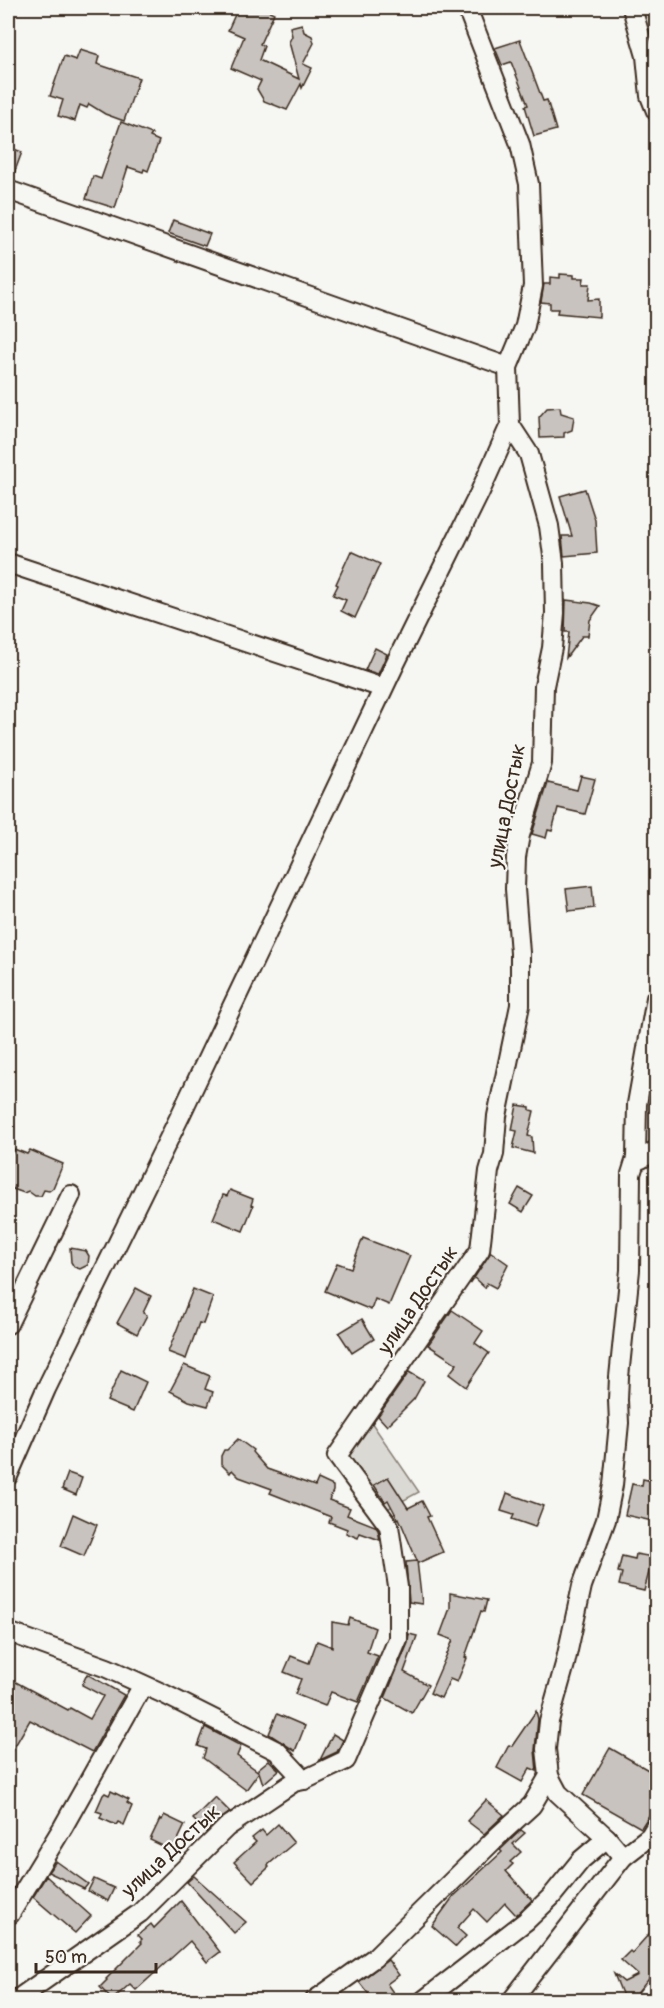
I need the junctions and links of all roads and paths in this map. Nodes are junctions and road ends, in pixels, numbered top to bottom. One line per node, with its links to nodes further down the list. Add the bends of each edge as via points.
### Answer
1 (467, 8): 5 (street, via 520,144 528,184 533,286 525,326)
2 (632, 8): 3 (street, via 646,56 650,96)
3 (657, 111)
4 (8, 190): 5 (street)
5 (508, 367): 6 (street)
6 (510, 425): 8 (street); 18 (street, улица Достык, via 529,454 548,520 555,600 552,648 544,686 542,763 516,857 520,1005 499,1105 480,1250 337,1456 389,1526 398,1587 398,1639 346,1760)
7 (8, 563): 8 (street)
8 (384, 688): 14 (street, via 46,1389)
9 (657, 998): 11 (street, via 637,1104)
10 (657, 1150): 11 (street)
11 (636, 1158): 17 (street, via 613,1485 606,1520 582,1586 549,1721)
12 (71, 1195): 13 (street)
13 (8, 1324)
14 (8, 1476)
15 (8, 1632): 16 (street)
16 (142, 1685): 18 (street, via 277,1751); 24 (street)
17 (549, 1776): 19 (street); 20 (street)
18 (304, 1780): 25 (street, улица Достык, via 294,1782 227,1827 140,1913)
19 (558, 1793): 20 (street); 22 (street)
20 (532, 1805): 26 (street, via 374,1958)
21 (657, 1826): 23 (street)
22 (607, 1838): 23 (street); 27 (street, via 581,1860 525,1921)
23 (623, 1857): 28 (street)
24 (10, 1914)
25 (16, 2001)
26 (315, 2001)
27 (424, 2001)
28 (512, 2001)

